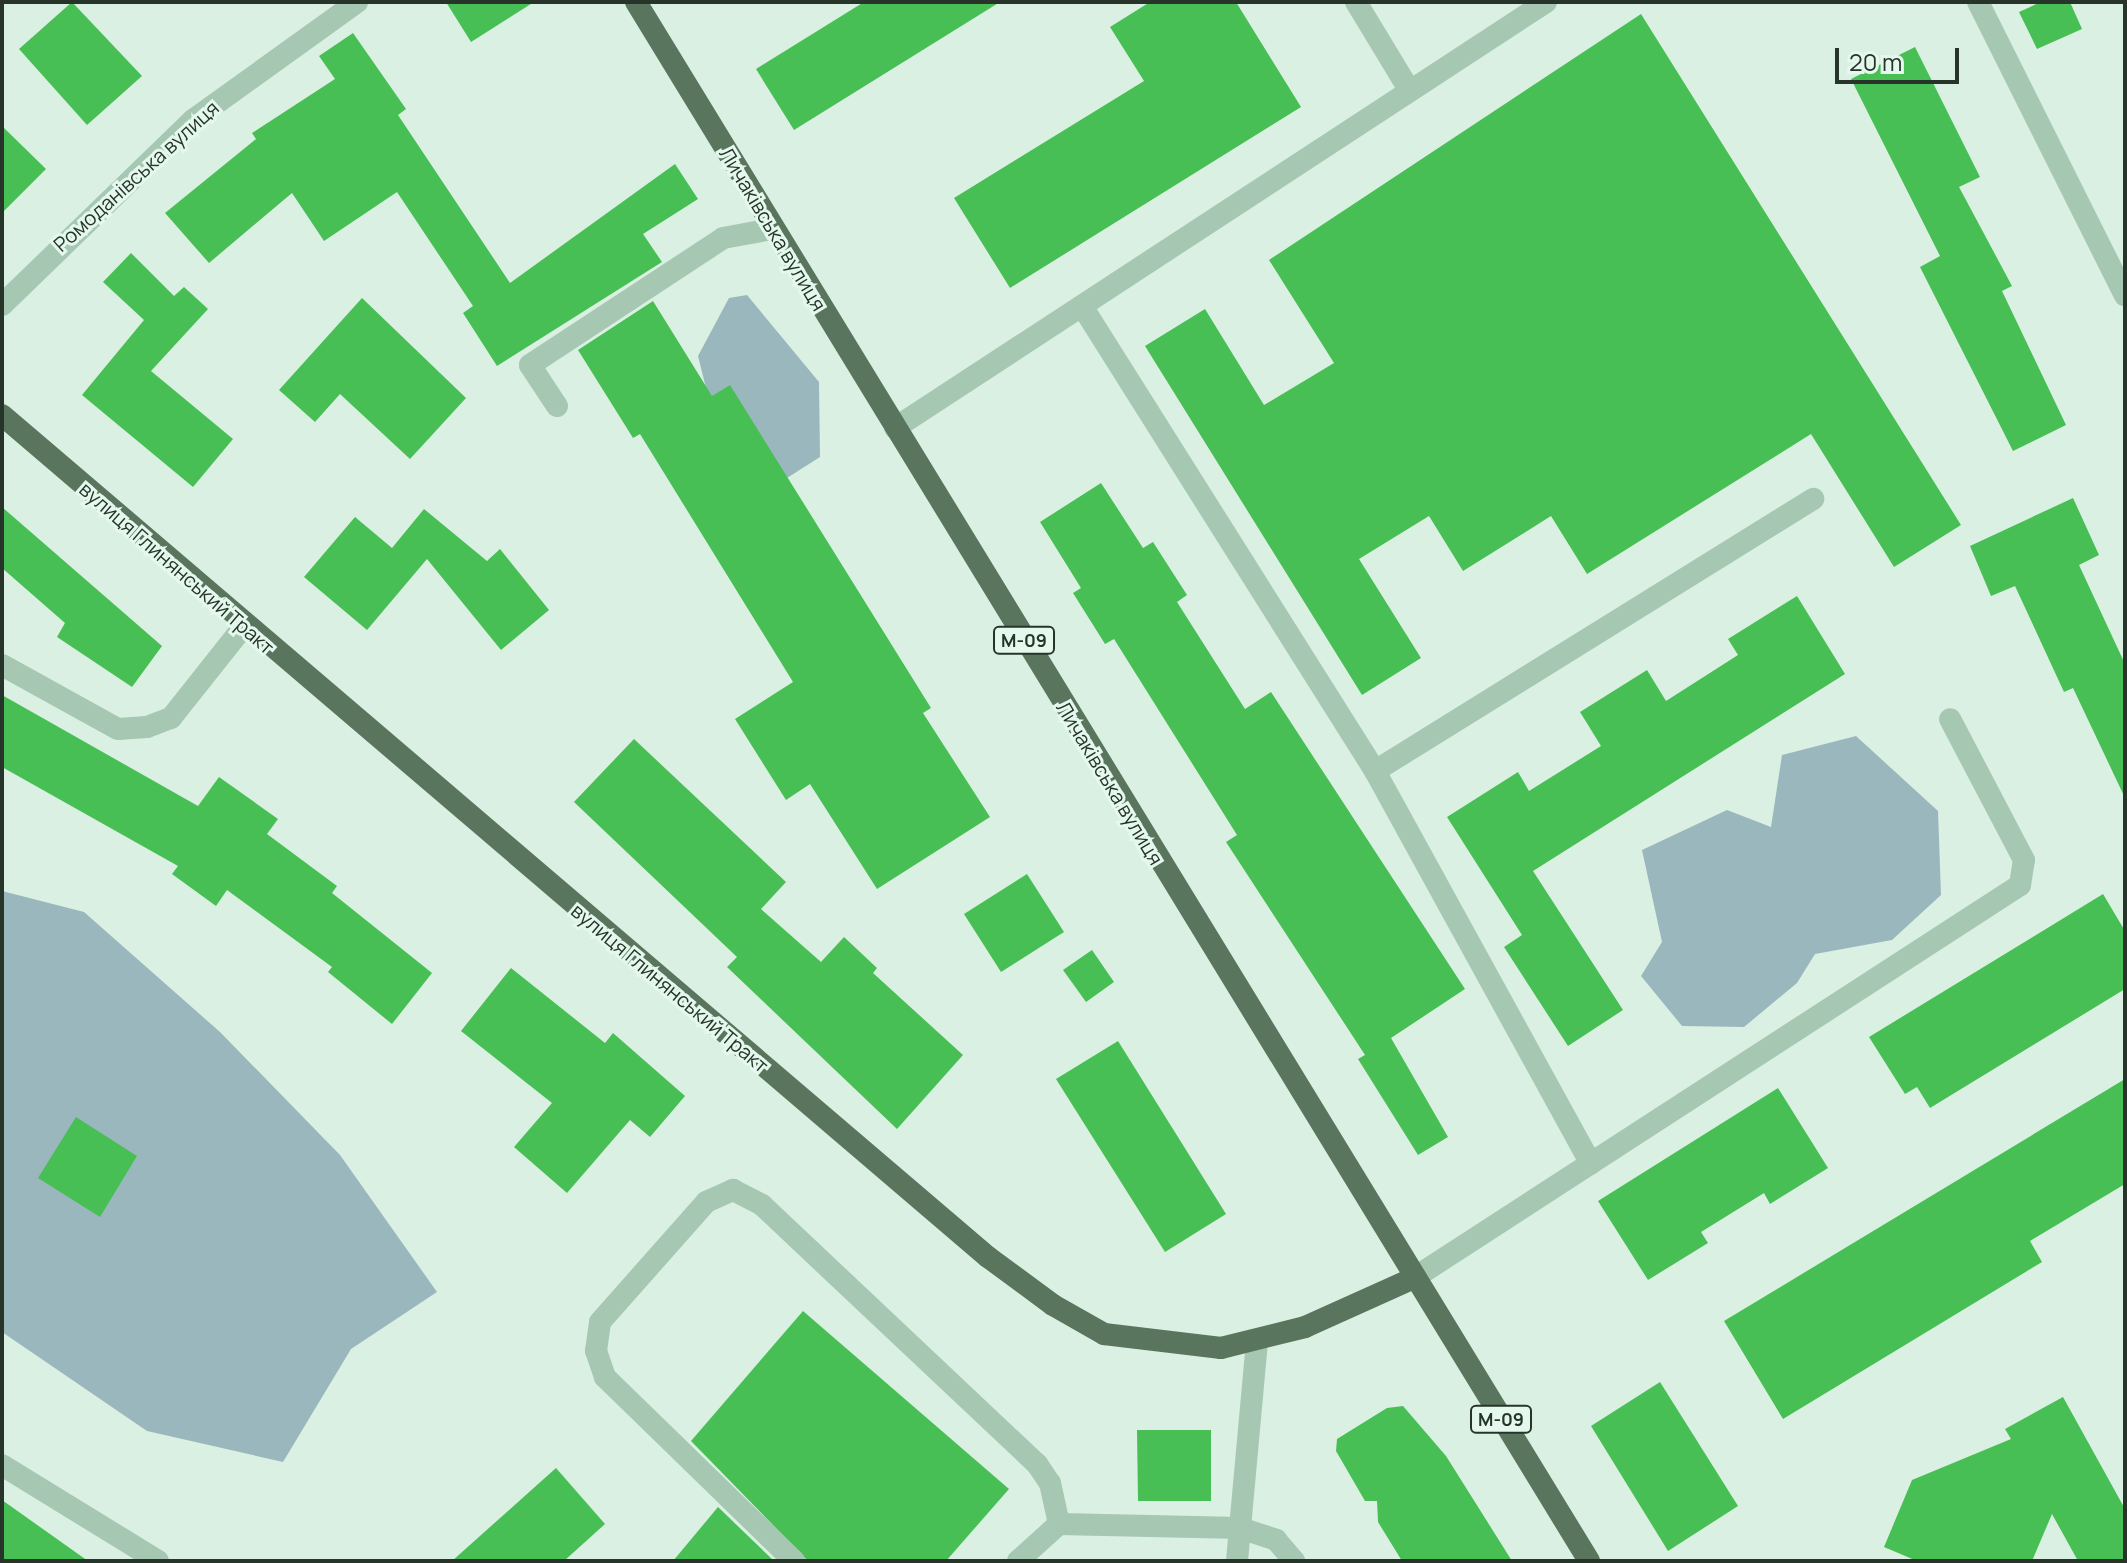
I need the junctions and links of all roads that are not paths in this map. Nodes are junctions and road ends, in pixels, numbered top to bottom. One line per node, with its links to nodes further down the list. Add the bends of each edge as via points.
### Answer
1 (357, 2): 9 (street, Ромоданівська вулиця, via 193,120)
2 (636, 2): 7 (main road, Личаківська вулиця / М-09)
3 (1356, 2): 6 (street)
4 (1546, 2): 6 (street)
5 (1978, 2): 8 (street)
6 (1410, 91): 10 (street)
7 (772, 229): 11 (street, via 723,238 530,365); 13 (main road, Личаківська вулиця / М-09)
8 (2125, 295)
9 (2, 305)
10 (1082, 306): 13 (street); 18 (street)
11 (557, 406)
12 (2, 415): 15 (main road, вулиця Глинянський Тракт)
13 (895, 428): 20 (main road, Личаківська вулиця / М-09)
14 (1813, 499): 18 (street)
15 (244, 626): 16 (street, via 171,718 147,727 118,729); 21 (main road, вулиця Глинянський Тракт, via 988,1257 1053,1305 1104,1334 1151,1344 1198,1349)
16 (2, 665)
17 (1950, 719): 19 (street, via 2024,860 2020,885)
18 (1375, 771): 19 (street)
19 (1591, 1164): 20 (street)
20 (1414, 1278): 21 (main road, вулиця Глинянський Тракт, via 1339,1314); 30 (main road, Личаківська вулиця / М-09)
21 (1257, 1341): 24 (street)
22 (2, 1465): 25 (street)
23 (1059, 1524): 24 (street, via 1095,1530); 26 (street, via 1050,1483 1037,1464 762,1205 733,1190 706,1202 600,1322 596,1351 605,1377); 27 (street)
24 (1240, 1528): 28 (street); 29 (street, via 1276,1540)
25 (148, 1558)
26 (794, 1561)
27 (1018, 1561)
28 (1237, 1561)
29 (1294, 1561)
30 (1589, 1561)

